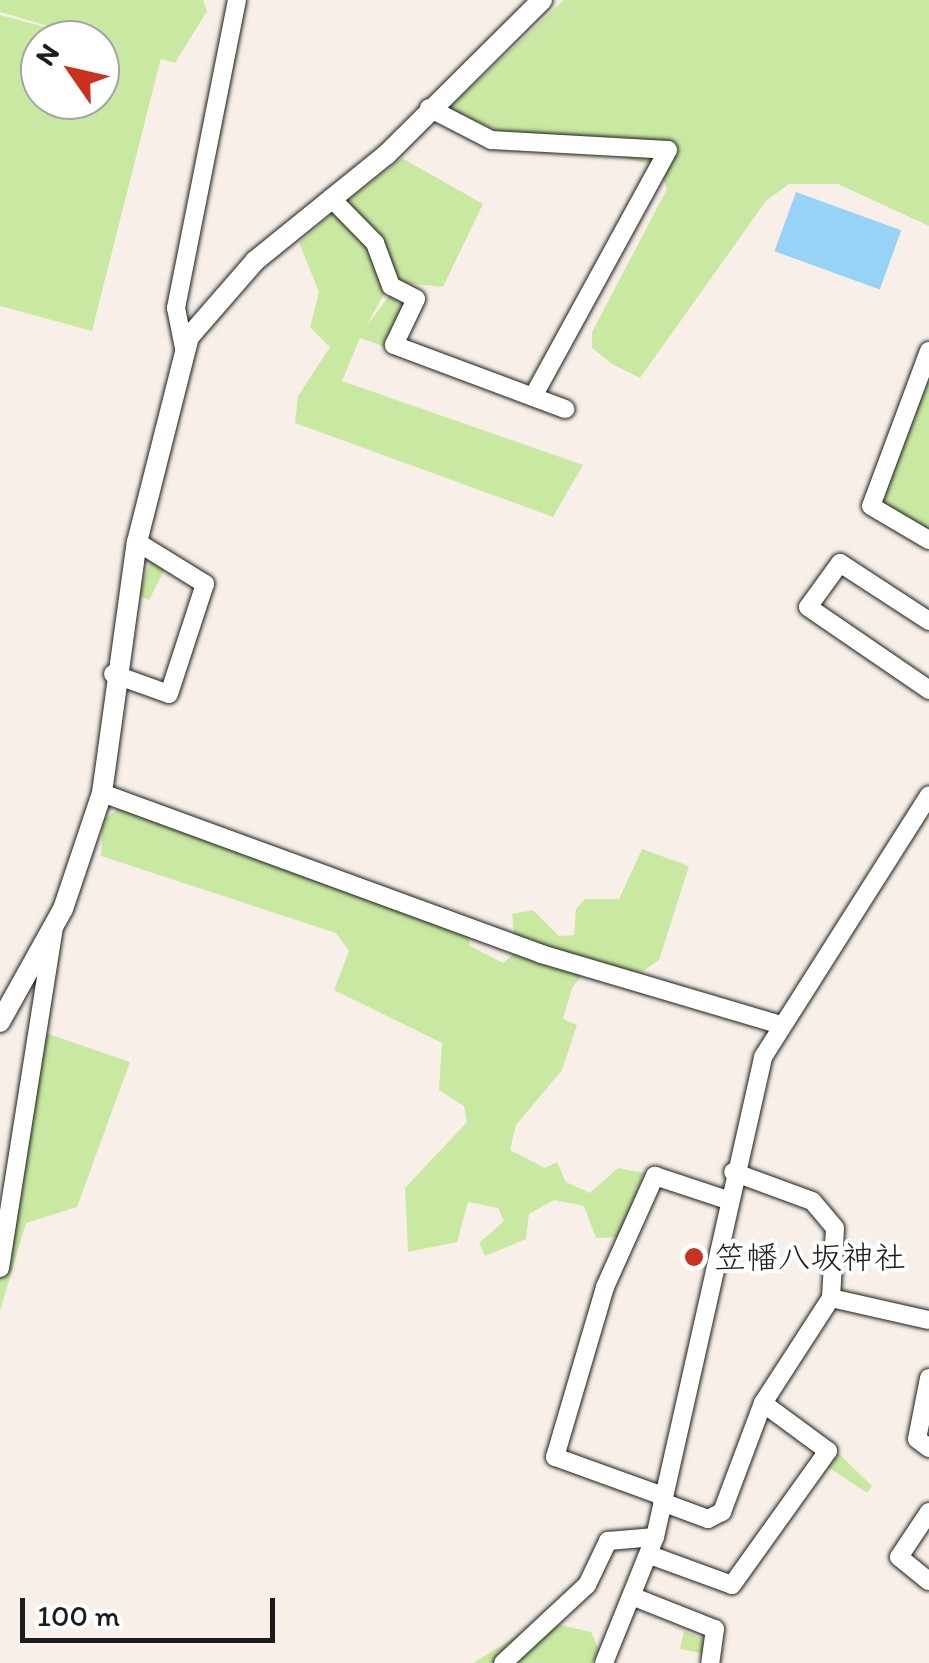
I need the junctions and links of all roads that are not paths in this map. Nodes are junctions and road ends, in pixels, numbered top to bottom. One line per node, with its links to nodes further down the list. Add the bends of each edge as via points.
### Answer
1 (237, 0): 5 (street, via 176,308)
2 (542, 0): 3 (street)
3 (429, 108): 4 (street); 7 (street, via 491,140 668,150)
4 (331, 198): 5 (street, via 230,285); 7 (street, via 375,243 391,286 416,299 394,345)
5 (184, 348): 10 (street)
6 (929, 351): 9 (street, via 871,506)
7 (532, 397): 8 (street)
8 (565, 409)
9 (929, 540)
10 (138, 542): 12 (street); 12 (street, via 205,584 169,694)
11 (929, 622): 13 (street, via 840,563 808,608)
12 (113, 674): 14 (street)
13 (929, 690)
14 (102, 793): 16 (street); 18 (street, via 540,954)
15 (929, 795): 18 (street)
16 (54, 928): 17 (street); 21 (street)
17 (0, 1022)
18 (778, 1024): 19 (street, via 748,1096)
19 (733, 1172): 20 (street); 22 (street, via 830,1217)
20 (727, 1200): 27 (street); 27 (street, via 656,1176 605,1288 555,1457)
21 (0, 1268)
22 (831, 1298): 23 (street); 25 (street)
23 (929, 1320)
24 (929, 1378): 26 (street, via 916,1439)
25 (763, 1403): 27 (street, via 722,1512 708,1518); 29 (street, via 828,1450 732,1586)
26 (929, 1448)
27 (662, 1499): 29 (street)
28 (929, 1512): 30 (street, via 899,1555)
29 (653, 1546): 31 (street); 32 (street, via 608,1540 587,1585)
30 (929, 1581)
31 (634, 1598): 33 (street); 34 (street, via 714,1629)
32 (503, 1663)
33 (604, 1663)
34 (710, 1663)

